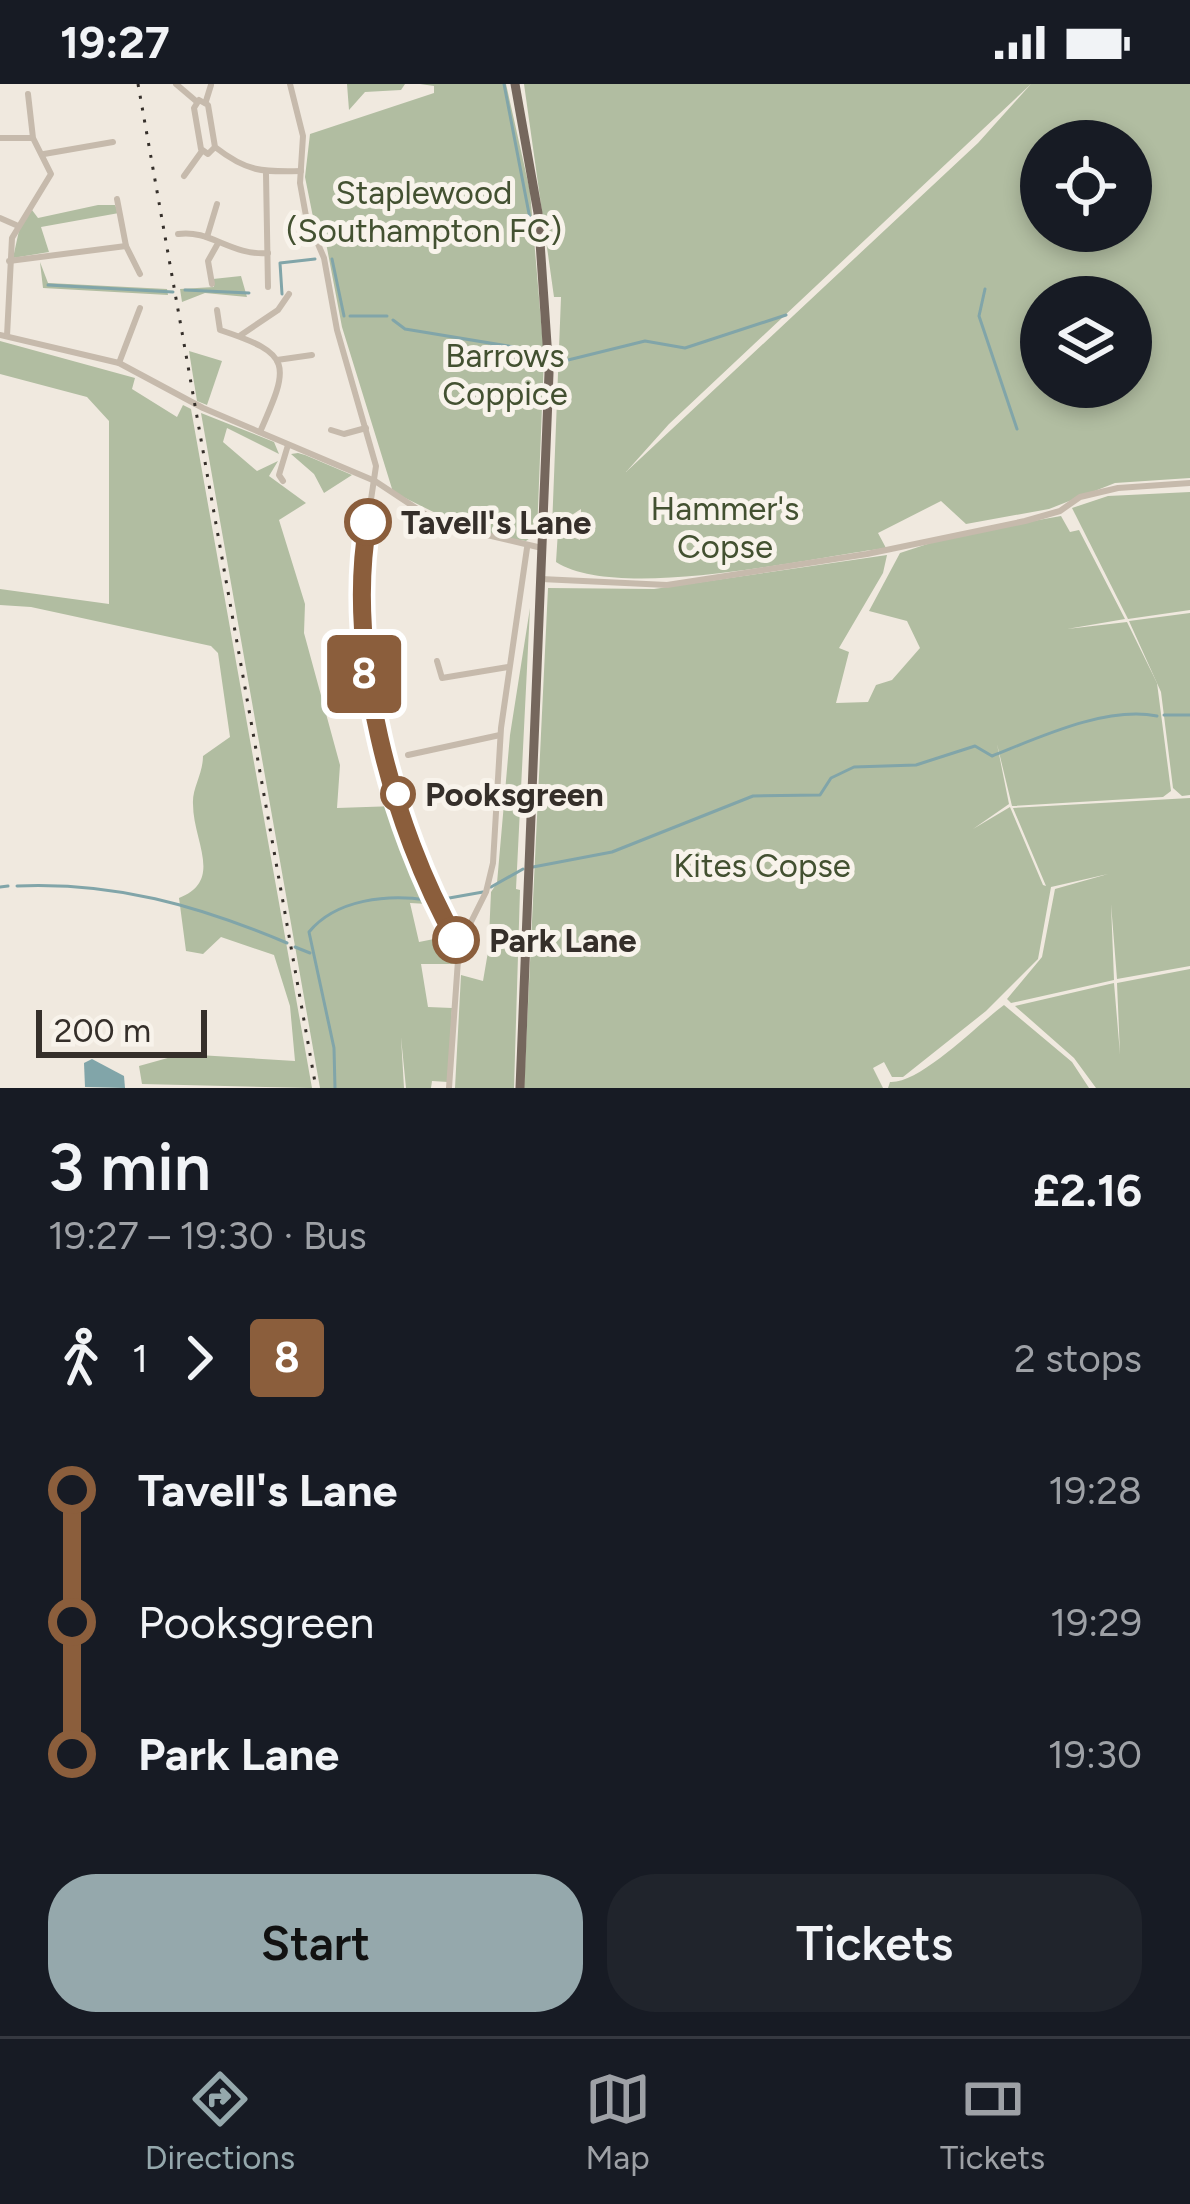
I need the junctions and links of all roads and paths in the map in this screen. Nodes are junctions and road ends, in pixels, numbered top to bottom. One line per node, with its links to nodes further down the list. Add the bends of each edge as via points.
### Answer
1 (176, 84): 6 (street)
2 (290, 84): 13 (street, via 303,136)
3 (515, 84): 45 (main road, via 547,302)
4 (211, 86): 6 (street)
5 (28, 94): 8 (street)
6 (201, 101): 10 (street); 11 (street)
7 (0, 138): 8 (street)
8 (33, 138): 12 (street)
9 (113, 142): 12 (street)
10 (215, 147): 11 (street); 14 (street)
11 (202, 151): 15 (street)
12 (44, 154): 19 (street, via 49,182)
13 (301, 171): 14 (street); 37 (street, via 306,216)
14 (266, 174): 24 (street)
15 (184, 176)
16 (117, 199): 23 (street)
17 (217, 204): 21 (street)
18 (0, 218): 19 (street)
19 (16, 225): 25 (street)
20 (178, 234): 21 (street)
21 (207, 237): 22 (street)
22 (217, 245): 24 (street); 27 (street, via 208,261)
23 (126, 246): 25 (street); 26 (street)
24 (268, 253): 28 (street)
25 (9, 261): 33 (street)
26 (140, 274)
27 (212, 284)
28 (268, 287)
29 (289, 294): 32 (street)
30 (140, 308): 36 (street)
31 (217, 310): 32 (street, via 220,330)
32 (241, 335): 35 (street)
33 (3, 336): 36 (street)
34 (312, 355): 35 (street)
35 (277, 360): 39 (street, via 280,386)
36 (119, 363): 39 (street)
37 (366, 428): 38 (street); 42 (street)
38 (331, 430)
39 (260, 432): 40 (street)
40 (288, 445): 41 (street); 42 (street)
41 (283, 481)
42 (374, 481): 44 (street, via 440,524); 51 (street, via 361,646 366,686 432,901)
43 (1190, 483): 46 (street, via 1118,488 1025,521 667,584)
44 (527, 548): 45 (street); 48 (street)
45 (542, 548): 46 (main road)
46 (541, 578): 53 (main road)
47 (437, 661): 48 (street, via 442,679)
48 (508, 668): 49 (street)
49 (500, 735): 50 (street); 51 (street, via 487,889)
50 (408, 755)
51 (459, 946): 52 (street)
52 (449, 1088)
53 (520, 1088)

